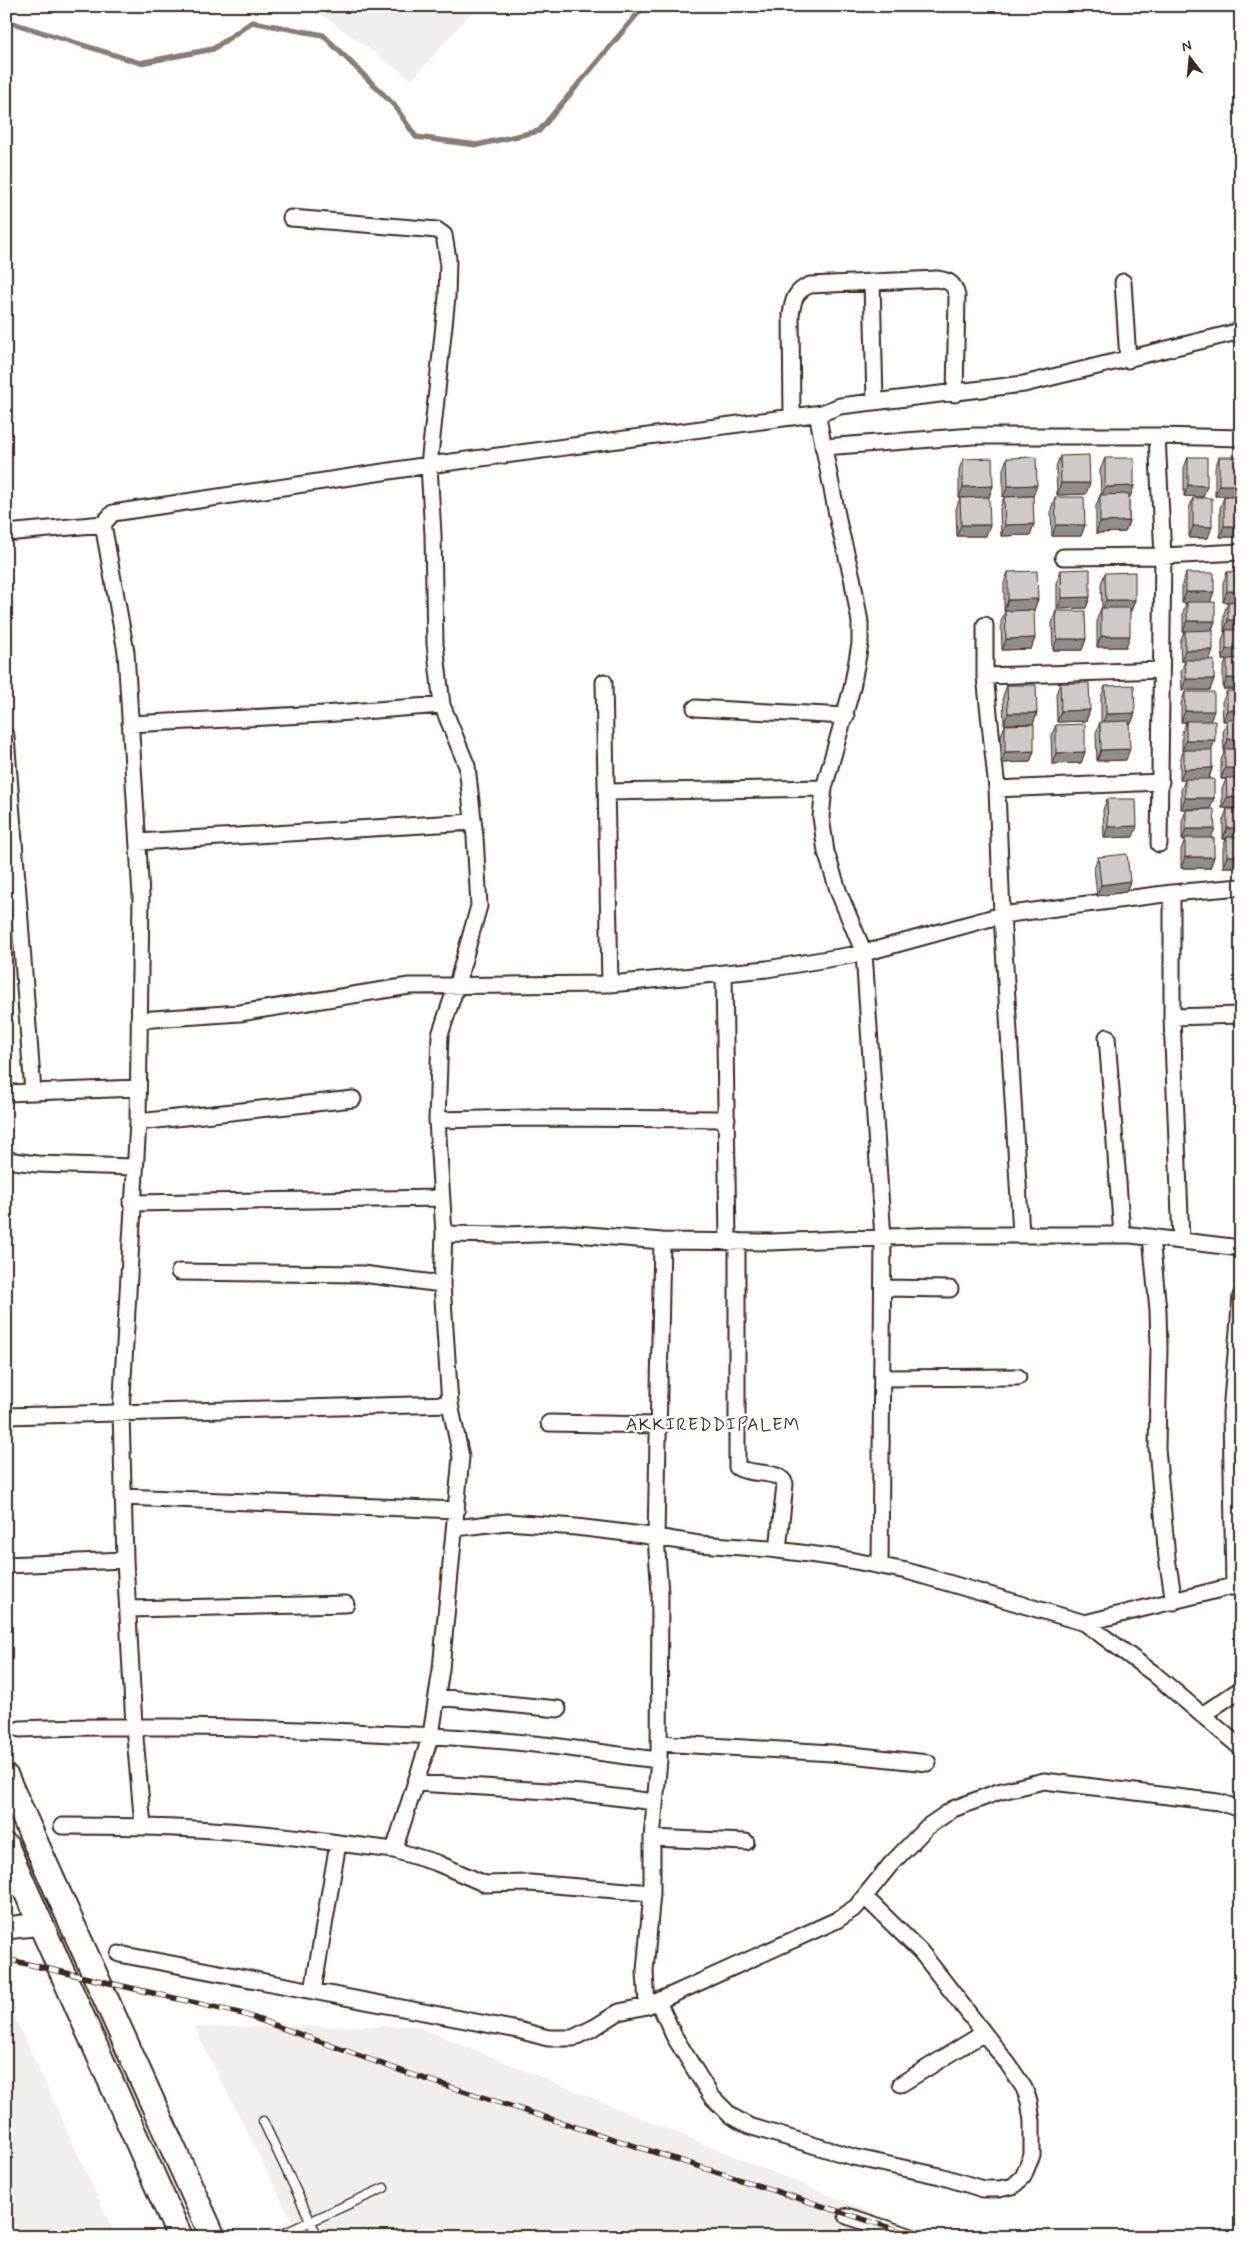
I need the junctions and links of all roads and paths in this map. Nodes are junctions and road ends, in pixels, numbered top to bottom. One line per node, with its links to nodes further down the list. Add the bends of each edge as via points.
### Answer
1 (291, 218): 13 (street, via 411,227 436,230 444,235 448,258 447,297)
2 (872, 282): 6 (street, via 937,279 955,286); 7 (street); 9 (street, via 810,285 797,293 791,315)
3 (1123, 282): 5 (street)
4 (1241, 331): 5 (street)
5 (1128, 360): 6 (street, via 1024,384)
6 (955, 394): 7 (street)
7 (874, 402): 8 (street, via 840,406)
8 (822, 413): 9 (street); 12 (street, via 818,418)
9 (792, 417): 13 (street)
10 (1157, 436): 11 (street); 12 (street, via 974,436); 17 (street)
11 (1241, 438)
12 (823, 447): 25 (street, via 860,622 860,644)
13 (429, 465): 14 (street, via 113,513); 23 (street, via 435,644)
14 (103, 524): 15 (street); 26 (street, via 126,652)
15 (6, 533)
16 (1241, 552): 17 (street)
17 (1163, 556): 18 (street); 20 (street)
18 (1063, 557)
19 (985, 625): 21 (street)
20 (1161, 670): 21 (street); 28 (street)
21 (985, 676): 30 (street)
22 (604, 682): 31 (street)
23 (442, 705): 26 (street); 32 (street, via 466,766)
24 (695, 708): 25 (street)
25 (846, 716): 29 (street)
26 (130, 724): 33 (street)
27 (6, 736): 47 (street)
28 (1161, 782): 30 (street); 34 (street)
29 (824, 788): 31 (street); 38 (street, via 821,817 826,852 839,894)
30 (997, 789): 37 (street)
31 (606, 792): 41 (street)
32 (473, 822): 33 (street); 40 (street, via 479,906)
33 (138, 842): 44 (street, via 141,896)
34 (1159, 844)
35 (1241, 887): 36 (street)
36 (1172, 893): 37 (street); 43 (street)
37 (1002, 915): 38 (street); 58 (street)
38 (864, 953): 39 (street); 61 (street)
39 (724, 973): 41 (street); 50 (street)
40 (457, 984): 41 (street); 44 (street, via 391,988 240,1013); 51 (street, via 440,1035)
41 (610, 984)
42 (1241, 1015): 43 (street)
43 (1172, 1017): 64 (street)
44 (139, 1020): 46 (street)
45 (1107, 1037): 59 (street)
46 (138, 1088): 47 (street); 52 (street)
47 (33, 1092): 48 (street)
48 (6, 1093)
49 (353, 1100): 52 (street)
50 (727, 1119): 51 (street); 63 (street)
51 (437, 1120): 55 (street)
52 (138, 1122): 54 (street)
53 (6, 1160): 54 (street)
54 (134, 1167): 56 (street)
55 (442, 1198): 56 (street); 57 (street)
56 (132, 1203): 74 (street)
57 (444, 1234): 62 (street, via 564,1233); 67 (street)
58 (1021, 1234): 59 (street); 61 (street)
59 (1122, 1235): 60 (street)
60 (1151, 1237): 64 (street); 87 (street, via 1159,1338 1157,1448)
61 (883, 1238): 63 (street); 68 (street)
62 (662, 1241): 63 (street); 77 (street)
63 (733, 1241): 82 (street, via 737,1467 783,1479)
64 (1181, 1241): 65 (street)
65 (1241, 1248)
66 (179, 1272): 67 (street, via 362,1274)
67 (442, 1284): 73 (street)
68 (882, 1288): 69 (street); 72 (street)
69 (950, 1289)
70 (1241, 1296): 86 (street, via 1231,1412)
71 (1018, 1377): 72 (street)
72 (882, 1378): 85 (street)
73 (450, 1404): 74 (street); 79 (street, via 462,1457)
74 (121, 1412): 75 (street); 78 (street)
75 (6, 1416)
76 (549, 1422): 77 (street)
77 (658, 1424): 81 (street)
78 (122, 1497): 79 (street); 83 (street)
79 (457, 1510): 80 (street)
80 (455, 1528): 81 (street, via 507,1522); 92 (street)
81 (656, 1538): 82 (street); 98 (street, via 660,1593)
82 (778, 1550): 85 (street)
83 (125, 1560): 84 (street); 89 (street)
84 (6, 1565)
85 (880, 1566): 90 (street, via 907,1571)
86 (1237, 1585): 87 (street)
87 (1174, 1602): 90 (street)
88 (346, 1604): 89 (street)
89 (128, 1609): 95 (street)
90 (1085, 1624): 94 (street, via 1153,1673)
91 (1241, 1688): 94 (street)
92 (437, 1697): 93 (street); 97 (street)
93 (558, 1709)
94 (1202, 1715): 99 (street)
95 (134, 1726): 96 (street); 97 (street); 107 (street)
96 (20, 1729)
97 (431, 1735): 100 (street, via 542,1744); 103 (street)
98 (659, 1742): 100 (street); 101 (street, via 832,1752)
99 (1241, 1748)
100 (659, 1760): 104 (street)
101 (928, 1763)
102 (6, 1777): 127 (main road)
103 (417, 1783): 104 (street, via 582,1793); 112 (street)
104 (655, 1802): 108 (street)
105 (1241, 1808): 114 (street, via 1218,1802 1044,1781 998,1792 953,1809 927,1827)
106 (62, 1826): 107 (street)
107 (143, 1826): 109 (street, via 224,1829)
108 (652, 1838): 110 (street); 113 (street)
109 (338, 1842): 112 (street); 118 (street)
110 (746, 1842)
111 (6, 1846): 115 (main road)
112 (394, 1850): 113 (street, via 437,1863 485,1884 530,1883)
113 (652, 1893): 119 (street, via 645,1971)
114 (865, 1897): 119 (street, via 837,1920); 120 (street, via 921,1952)
115 (42, 1924): 116 (street); 126 (main road)
116 (6, 1928)
117 (118, 1954): 118 (street)
118 (313, 1991): 119 (street, via 548,2038 573,2038 618,2012)
119 (653, 2004): 120 (street, via 710,2096 731,2116 749,2126 853,2157 999,2189 1013,2186 1023,2177 1032,2155 1032,2121 1024,2088)
120 (984, 2033): 121 (street)
121 (901, 2084)
122 (263, 2121): 125 (lane)
123 (384, 2188): 125 (lane)
124 (847, 2216): 130 (street)
125 (310, 2220): 128 (lane); 129 (lane)
126 (180, 2237)
127 (213, 2237)
128 (276, 2237)
129 (318, 2237)
130 (912, 2237)

